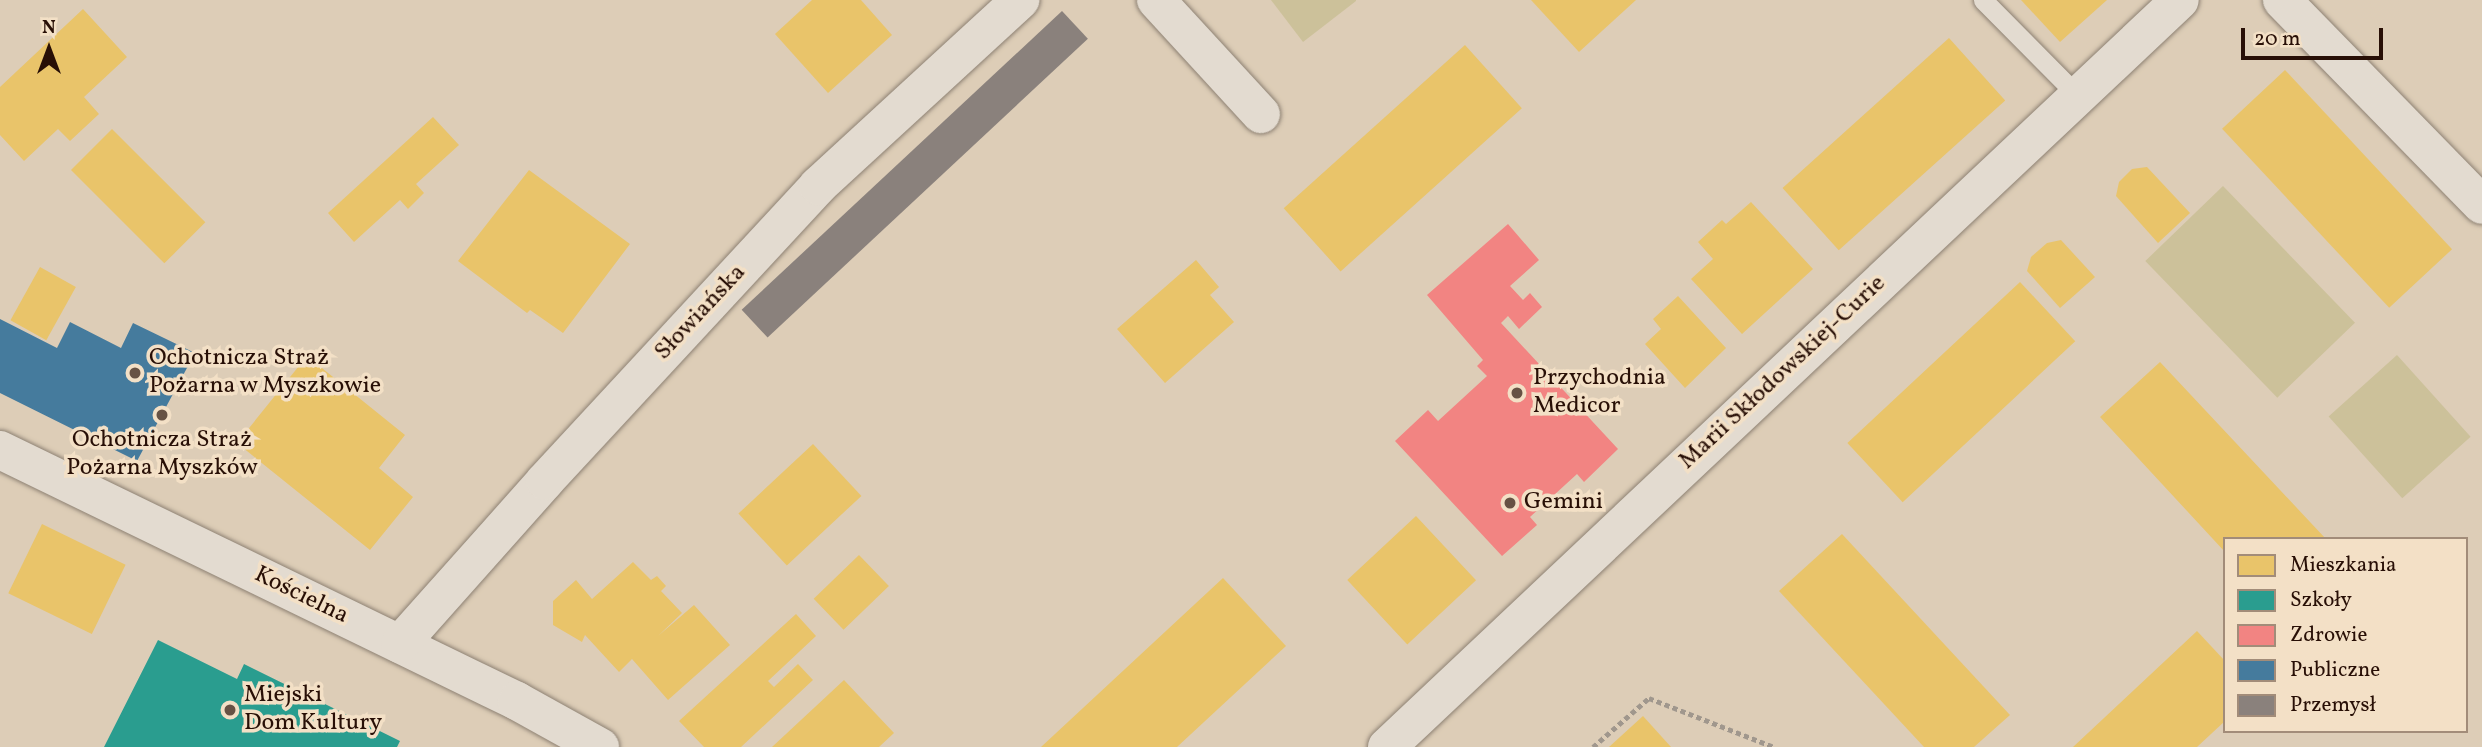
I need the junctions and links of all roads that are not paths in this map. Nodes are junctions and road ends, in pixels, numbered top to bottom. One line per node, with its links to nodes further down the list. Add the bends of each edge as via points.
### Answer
1 (1020, 0): 10 (street, Słowiańska, via 818,186)
2 (1156, 0): 7 (street)
3 (1983, 0): 6 (lane)
4 (2180, 0): 6 (street, Marii Skłodowskiej-Curie)
5 (2282, 0): 8 (street)
6 (2078, 97): 12 (street, Marii Skłodowskiej-Curie)
7 (1262, 114)
8 (2482, 205)
9 (0, 450): 10 (street, Kościelna)
10 (400, 644): 11 (street, Kościelna)
11 (600, 747)
12 (1387, 747)

